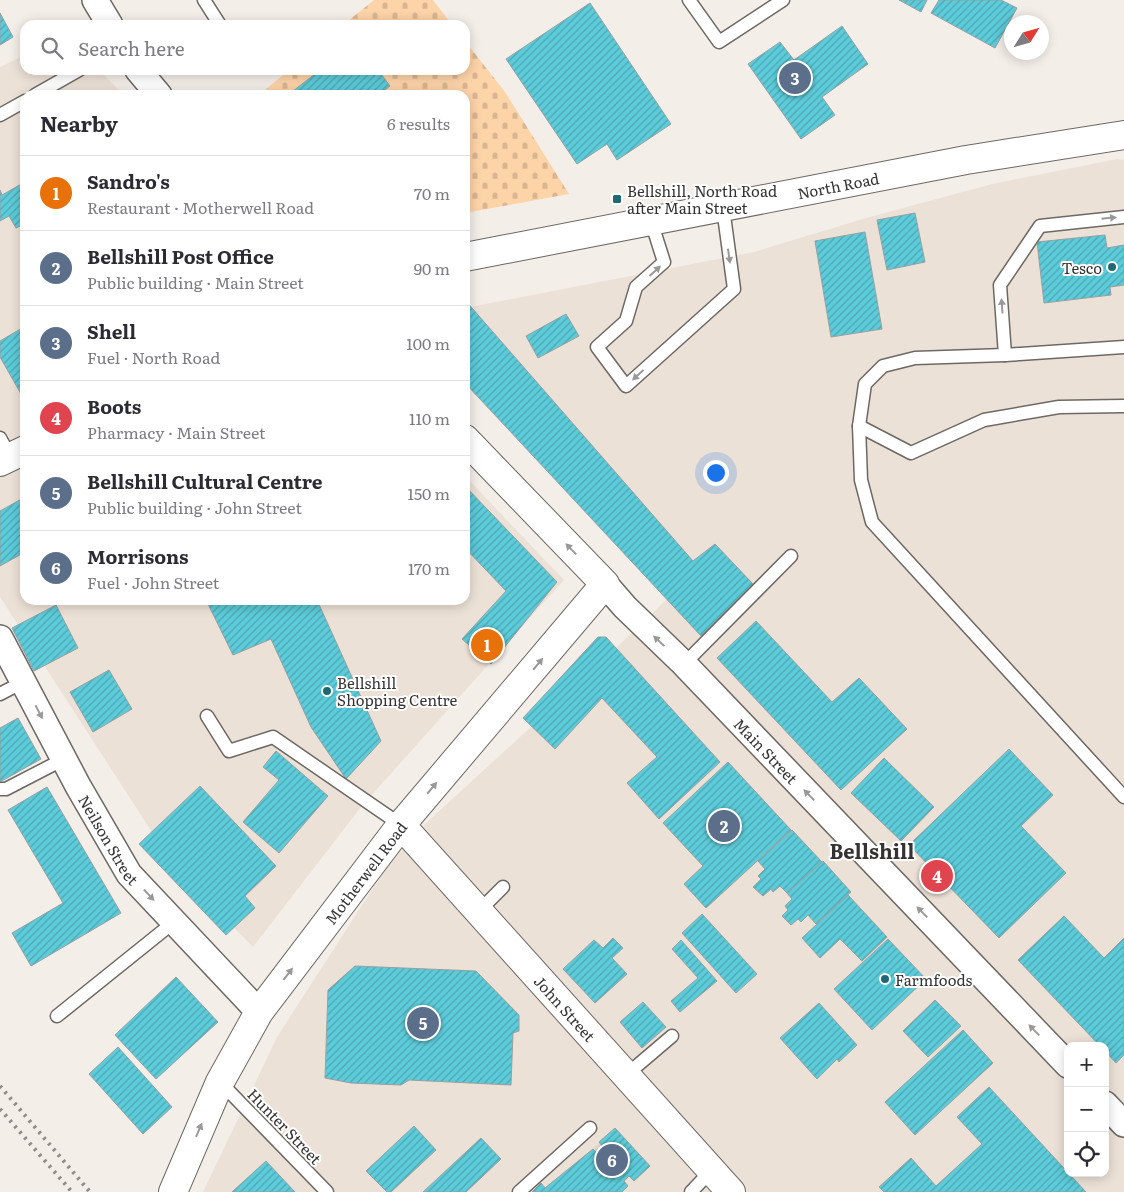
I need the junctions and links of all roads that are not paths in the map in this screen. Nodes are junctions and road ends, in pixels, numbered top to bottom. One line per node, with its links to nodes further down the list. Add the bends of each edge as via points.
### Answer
1 (95, 0): 5 (street)
2 (204, 0): 6 (lane)
3 (688, 0): 4 (lane, via 719,42)
4 (783, 0)
5 (107, 20)
6 (217, 20)
7 (70, 75): 9 (lane)
8 (142, 75): 10 (street)
9 (44, 90)
10 (155, 90)
11 (20, 103): 12 (lane)
12 (0, 115)
13 (1124, 135): 14 (main road, North Road, via 966,160)
14 (723, 208): 16 (main road, North Road); 16 (lane, one-way to 16, via 734,290 626,386 597,347 626,321 636,287 664,262)
15 (1124, 217): 19 (lane, one-way to 15, via 1000,285 1040,226)
16 (651, 221): 17 (main road, North Road)
17 (470, 256)
18 (1124, 347): 19 (lane)
19 (1005, 355): 21 (lane, via 915,358 883,366 865,384)
20 (1124, 406): 21 (lane, via 1059,407 984,420 911,453)
21 (859, 426): 32 (lane, via 861,480 872,522)
22 (470, 444): 24 (main road, Main Street, one-way to 22)
23 (791, 556): 26 (lane)
24 (605, 584): 26 (street, Main Street, one-way to 24); 33 (main road, Motherwell Road, one-way to 24)
25 (0, 638): 27 (street, Neilson Street)
26 (684, 664): 40 (street, Main Street, one-way to 26)
27 (23, 682): 28 (lane); 30 (street, Neilson Street, one-way to 30)
28 (0, 694)
29 (207, 716): 33 (lane, via 229,751 273,737)
30 (64, 759): 31 (lane, via 6,789); 36 (street, Neilson Street, one-way to 36, via 129,874)
31 (0, 788)
32 (1124, 797)
33 (401, 825): 35 (main road, John Street); 37 (main road, Motherwell Road, one-way to 33)
34 (503, 887): 35 (lane)
35 (478, 912): 41 (main road, John Street)
36 (174, 922): 37 (street, Neilson Street); 38 (lane)
37 (258, 1012): 42 (main road, Motherwell Road)
38 (57, 1016)
39 (672, 1036): 41 (lane)
40 (1064, 1061)
41 (625, 1076): 46 (main road, John Street)
42 (220, 1082): 47 (main road, Motherwell Road, one-way to 42); 48 (lane, Hunter Street)
43 (1109, 1108): 44 (street)
44 (1124, 1124)
45 (590, 1128): 49 (lane)
46 (710, 1172): 50 (lane); 51 (main road, John Street)
47 (173, 1192)
48 (326, 1192)
49 (519, 1192)
50 (691, 1192)
51 (731, 1192)

